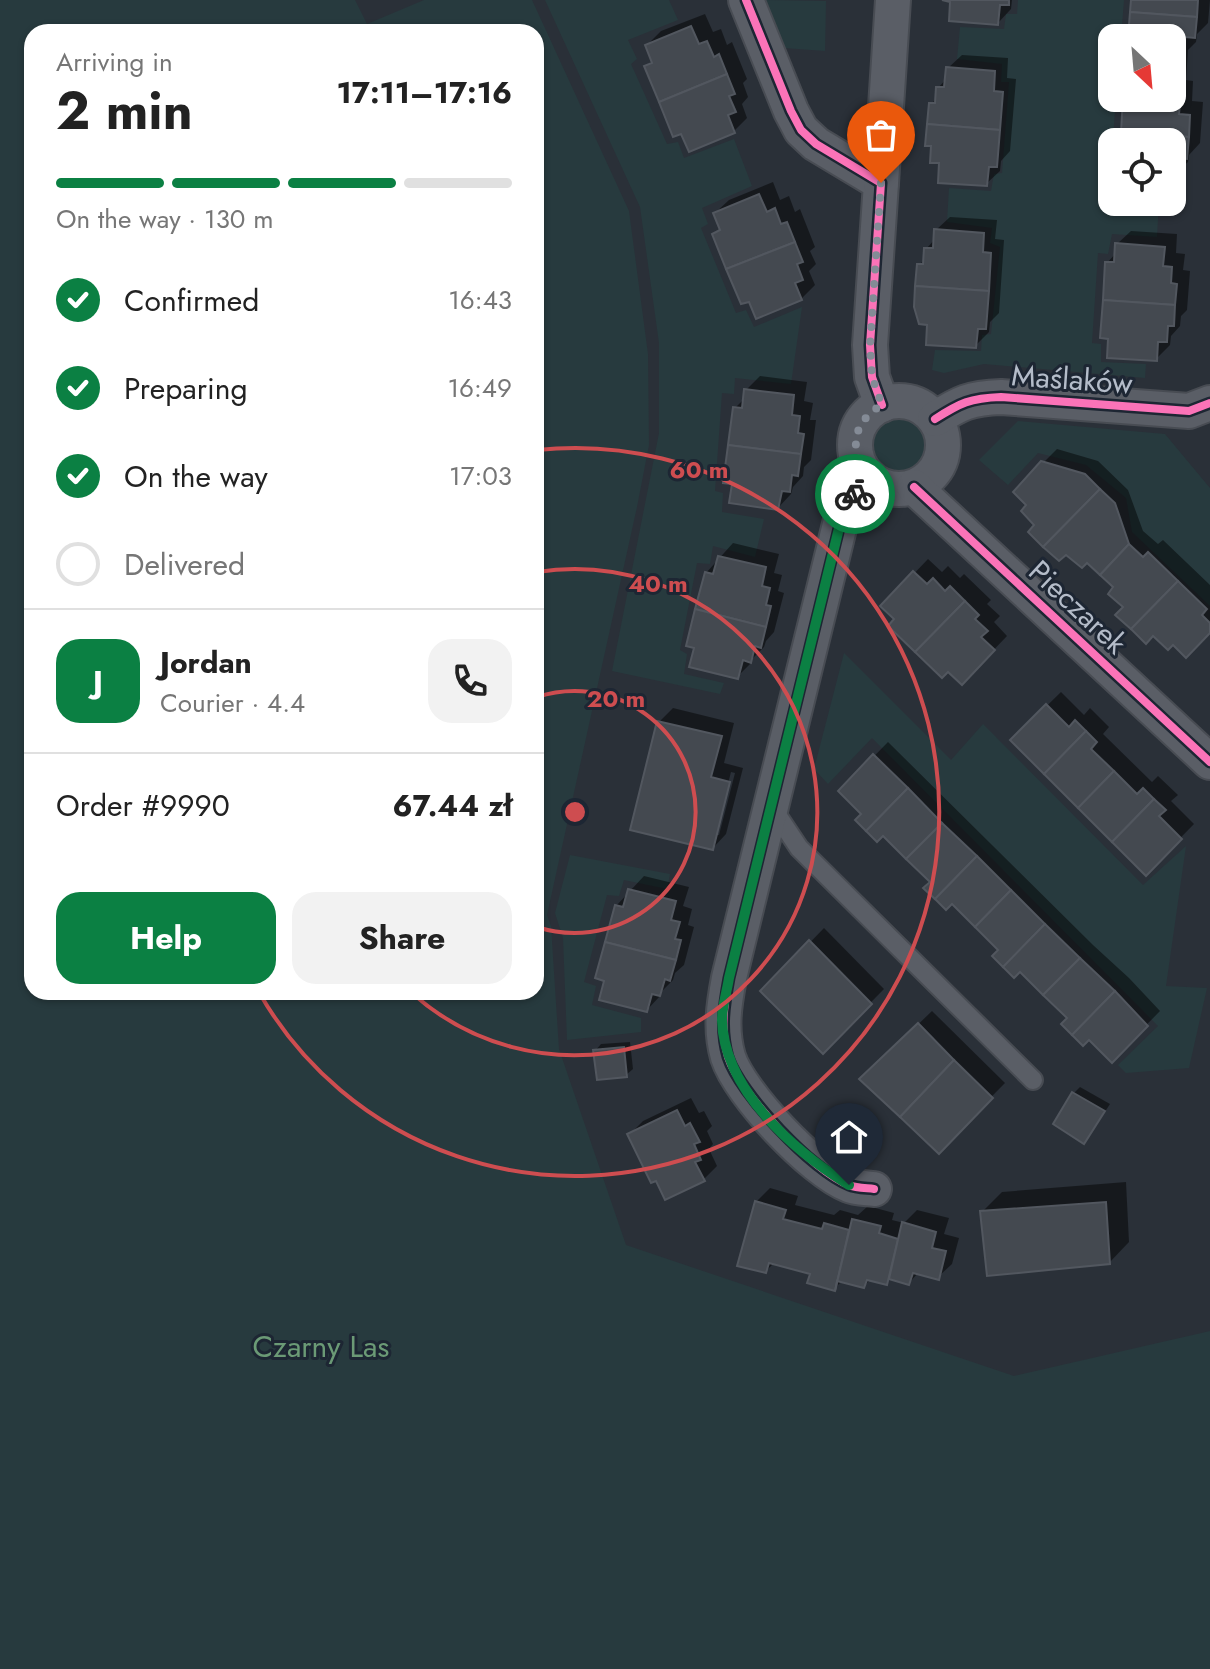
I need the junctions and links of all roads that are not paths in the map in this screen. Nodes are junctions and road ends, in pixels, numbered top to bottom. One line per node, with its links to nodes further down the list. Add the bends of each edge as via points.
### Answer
1 (746, 0): 3 (street, via 801,130)
2 (893, 0): 3 (street)
3 (881, 183): 5 (street, via 870,345 872,377)
4 (1210, 403): 6 (street, Maślaków, via 1189,411 979,398)
5 (882, 405): 6 (street, via 919,405); 7 (street, via 869,412 855,442)
6 (935, 419): 8 (street, via 943,447 939,464)
7 (869, 477): 8 (street, via 897,490); 10 (street, via 841,520)
8 (914, 487): 9 (street, Pieczarek)
9 (1210, 762)
10 (771, 806): 11 (lane, via 799,848); 12 (street, via 729,978 722,1019 728,1056 753,1099 809,1157 849,1185)
11 (1033, 1080)
12 (874, 1189)

